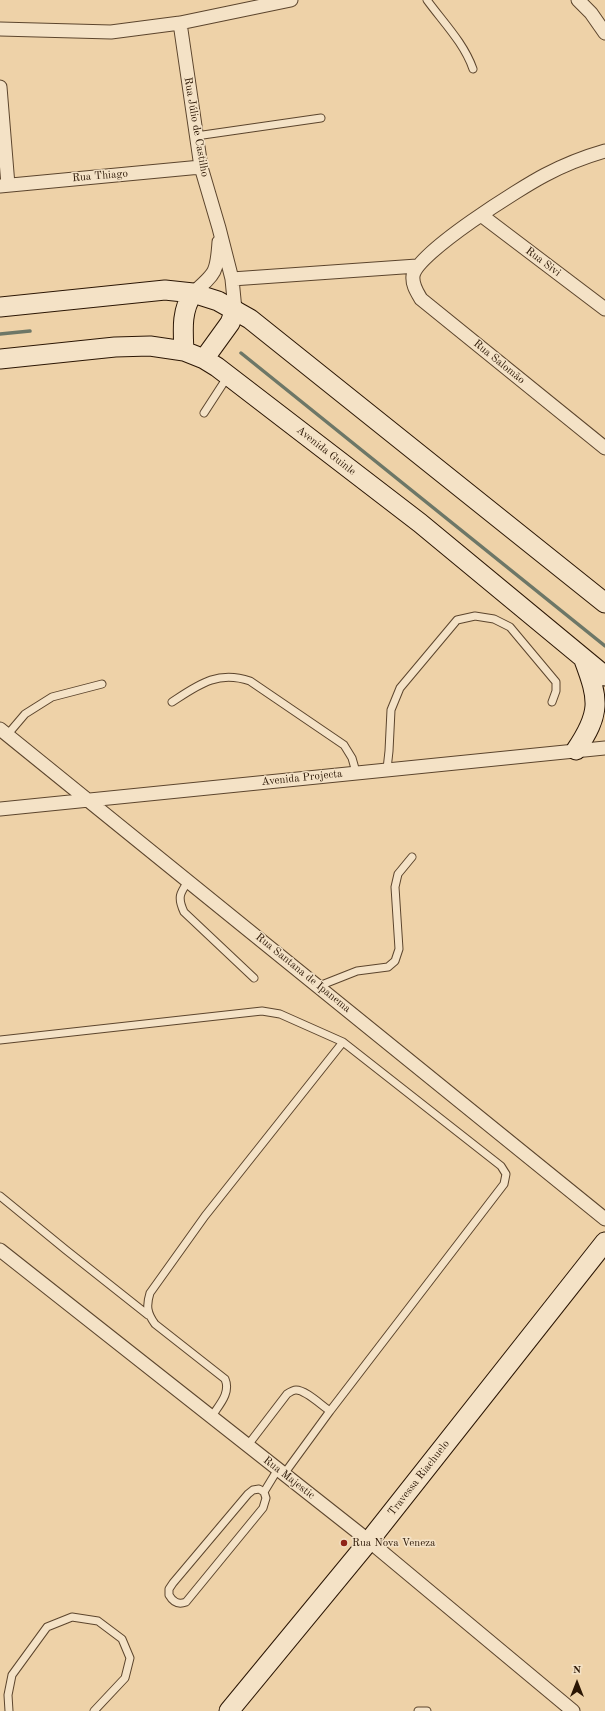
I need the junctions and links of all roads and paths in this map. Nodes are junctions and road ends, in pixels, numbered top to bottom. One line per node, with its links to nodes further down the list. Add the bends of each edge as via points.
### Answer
1 (291, 0): 4 (street)
2 (427, 0): 7 (lane, via 459,41)
3 (578, 0): 6 (street)
4 (180, 23): 5 (street, via 111,32); 10 (street, Rua Júlio de Castilho)
5 (0, 29)
6 (605, 33)
7 (473, 69)
8 (0, 87): 13 (street)
9 (321, 118): 10 (lane)
10 (196, 136): 12 (street, Rua Júlio de Castilho)
11 (605, 151): 14 (street, via 586,156 545,175)
12 (201, 167): 13 (street, Rua Thiago); 15 (street, Rua Júlio de Castilho)
13 (4, 185)
14 (481, 215): 16 (street, via 430,253); 21 (street, Rua Sivi)
15 (219, 228): 17 (street, Rua Júlio de Castilho); 18 (street, Rua Júlio de Castilho, via 215,270)
16 (417, 266): 17 (street); 27 (street, Rua Salomão, via 413,276 414,288 421,299)
17 (232, 279): 20 (street, Rua Júlio de Castilho)
18 (193, 293): 19 (street, via 158,290); 20 (street); 22 (street, via 184,311)
19 (0, 307)
20 (235, 310): 24 (street, via 230,323); 28 (street, via 250,319)
21 (605, 310)
22 (184, 351): 23 (street, Avenida Guinle, via 150,346 114,347); 24 (street, Avenida Guinle)
23 (0, 359)
24 (204, 359): 25 (street, Avenida Guinle)
25 (228, 376): 26 (lane); 29 (street, Avenida Guinle, via 420,523)
26 (204, 413)
27 (605, 448)
28 (605, 603)
29 (584, 660): 30 (street, Avenida Guinle); 36 (street, via 594,686 596,700 592,722)
30 (605, 676)
31 (102, 684): 34 (lane, via 52,697 25,714)
32 (172, 702): 38 (lane, via 205,681 224,677 239,677 250,681 344,745 352,758)
33 (552, 702): 37 (lane, via 556,682 510,627 494,619 475,616 457,620 400,688 391,710)
34 (4, 732): 39 (street, Rua Santana de Ipanema)
35 (605, 748): 36 (street, Avenida Projecta)
36 (576, 750): 37 (street, Avenida Projecta)
37 (387, 769): 38 (street, Avenida Projecta)
38 (356, 772): 39 (street, Avenida Projecta)
39 (89, 799): 40 (street, Avenida Projecta); 42 (street, Rua Santana de Ipanema)
40 (0, 809)
41 (412, 857): 44 (lane, via 398,874 395,887 399,949 395,961 388,967 357,971)
42 (189, 880): 43 (lane, via 180,894 179,903 184,912); 44 (street, Rua Santana de Ipanema)
43 (254, 978)
44 (319, 986): 48 (street, Rua Santana de Ipanema)
45 (0, 1040): 46 (lane, via 262,1011 280,1014)
46 (343, 1042): 51 (lane, via 205,1216 150,1293); 52 (lane, via 501,1166 506,1174 504,1184 482,1215)
47 (0, 1196): 51 (lane)
48 (605, 1219)
49 (605, 1242): 57 (street, Travessa Riachuelo)
50 (0, 1250): 53 (street, Rua Majestic)
51 (148, 1315): 53 (lane, via 155,1324 225,1379 226,1393)
52 (330, 1411): 54 (lane, via 304,1392 292,1391 287,1394); 55 (lane)
53 (212, 1416): 54 (street, Rua Majestic)
54 (248, 1446): 55 (street, Rua Majestic)
55 (281, 1472): 56 (lane); 57 (street, Rua Majestic)
56 (264, 1492): 56 (lane, via 259,1489 248,1494 173,1583 169,1595 175,1603 186,1602 263,1508 266,1498)
57 (369, 1541): 60 (street, Travessa Riachuelo); 63 (street, Rua Majestic)
58 (9, 1711): 59 (lane, via 8,1695 12,1675 47,1627 72,1616 98,1621 122,1639 130,1658 125,1678)
59 (94, 1711)
60 (229, 1711)
61 (418, 1711): 62 (lane)
62 (427, 1711)
63 (572, 1711)

